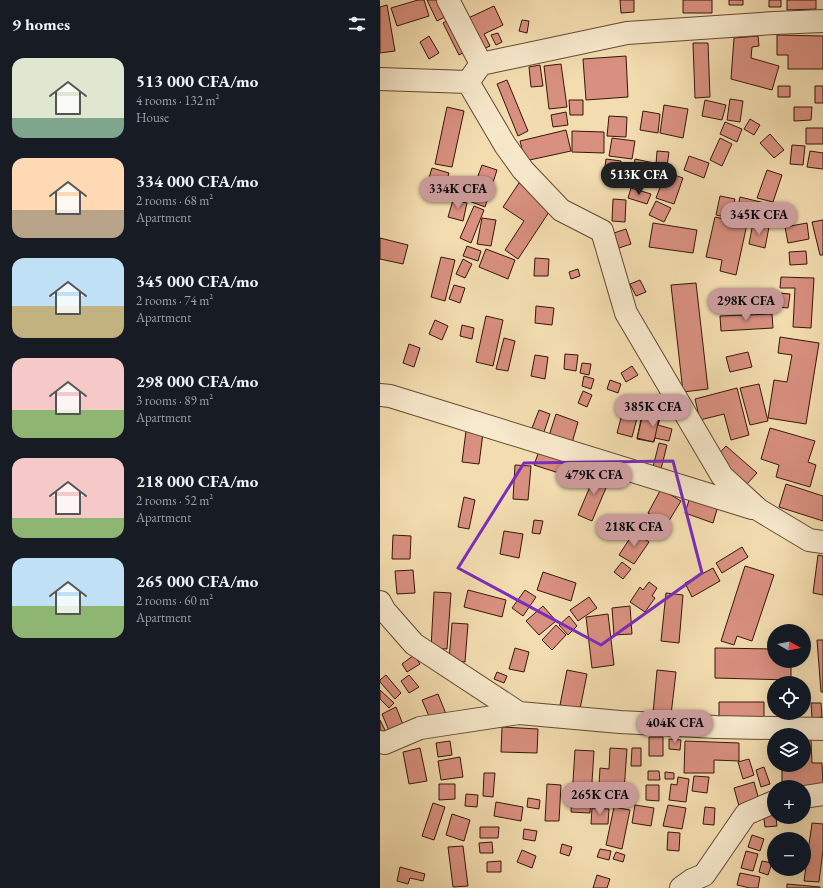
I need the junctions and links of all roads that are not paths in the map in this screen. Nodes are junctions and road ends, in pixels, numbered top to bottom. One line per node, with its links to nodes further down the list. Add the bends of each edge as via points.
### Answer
1 (448, 0): 3 (street)
2 (823, 21): 3 (street, via 627,33)
3 (481, 64): 5 (street)
4 (380, 79): 5 (street)
5 (468, 82): 7 (street, via 505,146 523,170 561,210 602,231 626,313 722,476)
6 (380, 395): 7 (street)
7 (759, 510): 8 (street, via 809,540)
8 (823, 542)
9 (380, 602): 10 (street, via 414,644)
10 (519, 713): 11 (street, via 716,727); 12 (street, via 420,728 385,743)
11 (823, 728)
12 (380, 742)
13 (823, 794): 14 (street)
14 (811, 796)
15 (767, 805): 16 (street, via 746,814 704,875)
16 (681, 888)

